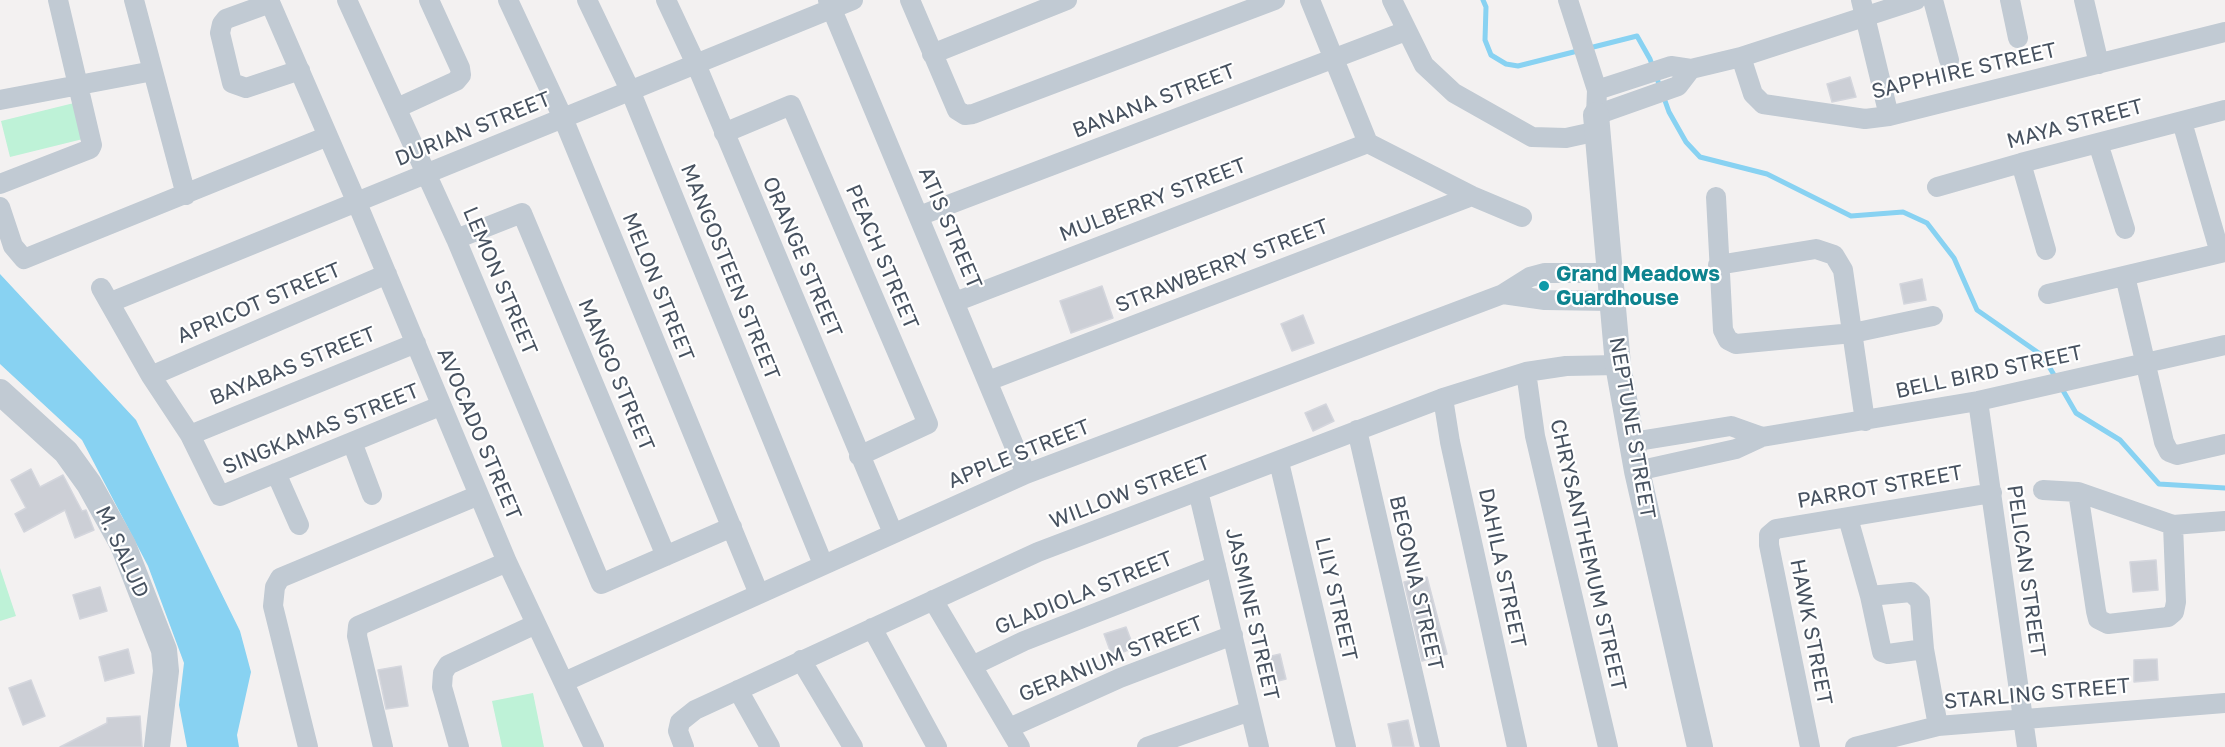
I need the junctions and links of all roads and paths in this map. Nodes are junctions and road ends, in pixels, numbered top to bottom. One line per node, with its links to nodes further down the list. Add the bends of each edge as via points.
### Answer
1 (58, 0): 33 (street)
2 (134, 0): 31 (street)
3 (347, 0): 37 (street, LEMON STREET)
4 (429, 0): 37 (street, via 461,75 456,81)
5 (508, 0): 40 (street, MELON STREET)
6 (588, 0): 34 (street, MANGOSTEEN STREET)
7 (666, 0): 29 (street, ORANGE STREET)
8 (854, 0): 19 (street, DURIAN STREET)
9 (910, 0): 25 (street)
10 (1067, 0): 25 (street)
11 (1275, 0): 25 (street, via 974,114 965,115 957,110)
12 (1310, 0): 27 (street)
13 (1392, 0): 22 (street)
14 (1916, 0): 21 (street)
15 (1934, 0): 28 (street)
16 (2010, 0): 24 (street)
17 (2084, 0): 30 (street)
18 (269, 2): 32 (street, AVOCADO STREET); 32 (street, via 222,24 220,33 232,83 246,88)
19 (830, 4): 29 (street, DURIAN STREET); 55 (street, ATIS STREET)
20 (1571, 8): 36 (street, NEPTUNE STREET)
21 (1862, 8): 26 (street); 39 (street)
22 (1406, 31): 27 (street, BANANA STREET); 36 (street, via 1424,65 1438,81 1516,131 1532,137 1566,138)
23 (2225, 32): 30 (street, SAPPHIRE STREET)
24 (2018, 39)
25 (932, 54)
26 (1741, 57): 36 (street, via 1691,69 1678,86); 39 (street, SAPPHIRE STREET, via 1754,94 1764,104 1865,119)
27 (1334, 59): 44 (street); 55 (street, BANANA STREET)
28 (1949, 60)
29 (696, 64): 34 (street, DURIAN STREET); 42 (street, ORANGE STREET)
30 (2099, 64): 39 (street, SAPPHIRE STREET)
31 (153, 70): 33 (street); 50 (street)
32 (300, 70): 43 (street, AVOCADO STREET)
33 (79, 86): 35 (street); 48 (street, via 92,146)
34 (630, 90): 40 (street, DURIAN STREET); 110 (street, MANGOSTEEN STREET)
35 (0, 100)
36 (1596, 102): 62 (street, NEPTUNE STREET)
37 (397, 108): 47 (street, LEMON STREET)
38 (2225, 110): 41 (street, MAYA STREET)
39 (1888, 116)
40 (562, 118): 47 (street, DURIAN STREET); 105 (street, MELON STREET)
41 (2181, 122): 45 (street, MAYA STREET); 60 (street)
42 (724, 133): 89 (street, ORANGE STREET); 89 (street, PEACH STREET, via 791,105 928,424)
43 (328, 136): 50 (street); 53 (street, AVOCADO STREET)
44 (1368, 143): 51 (street); 68 (street, MULBERRY STREET)
45 (2098, 143): 46 (street, MAYA STREET); 57 (street)
46 (2021, 163): 49 (street, MAYA STREET); 59 (street)
47 (427, 172): 53 (street, DURIAN STREET); 58 (street, LEMON STREET)
48 (0, 184)
49 (1937, 187)
50 (186, 195): 54 (street, via 24,259 13,246)
51 (1472, 196): 56 (street); 77 (street, STRAWBERRY STREET)
52 (1716, 197): 61 (street)
53 (357, 203): 63 (street, AVOCADO STREET); 76 (street, DURIAN STREET, via 106,295)
54 (0, 207)
55 (919, 216): 68 (street, ATIS STREET)
56 (1522, 216)
57 (2125, 229)
58 (456, 239): 108 (street, MANGO STREET, via 522,213); 108 (street, LEMON STREET, via 601,584)
59 (2046, 250)
60 (2223, 252): 64 (street)
61 (1718, 265): 70 (street, via 1816,249 1834,255 1843,270); 70 (street, via 1723,330 1728,340 1736,344)
62 (1608, 273): 65 (street, APPLE STREET, via 1545,273 1530,277); 67 (street, NEPTUNE STREET)
63 (387, 274): 71 (street, AVOCADO STREET); 76 (street, APRICOT STREET)
64 (2125, 276): 66 (street); 73 (street)
65 (1503, 294): 67 (street, APPLE STREET, via 1545,300); 93 (street, APPLE STREET)
66 (2048, 294)
67 (1611, 301): 74 (street, NEPTUNE STREET)
68 (955, 302): 77 (street, ATIS STREET)
69 (1933, 316): 70 (street)
70 (1852, 333): 82 (street)
71 (416, 343): 81 (street, AVOCADO STREET); 84 (street, BAYABAS STREET)
72 (2225, 345): 73 (street, BELL BIRD STREET)
73 (2145, 364): 80 (street, BELL BIRD STREET); 88 (street, via 2169,452 2177,456)
74 (1618, 365): 75 (street, WILLOW STREET); 87 (street, NEPTUNE STREET)
75 (1526, 372): 79 (street, WILLOW STREET); 143 (street, CHRYSANTHEMUM STREET, via 1535,436)
76 (151, 376): 84 (street, DURIAN STREET)
77 (988, 381): 93 (street, ATIS STREET)
78 (0, 392): 128 (street, M. SALUD, via 66,452 123,545 164,650 166,671)
79 (1443, 398): 83 (street, WILLOW STREET); 142 (street, DAHILA STREET, via 1449,442)
80 (1978, 401): 82 (street, BELL BIRD STREET); 97 (street, PELICAN STREET)
81 (440, 406): 86 (street, SINGKAMAS STREET); 99 (street, AVOCADO STREET)
82 (1865, 421): 85 (street, BELL BIRD STREET)
83 (1357, 430): 90 (street, WILLOW STREET); 141 (street, BEGONIA STREET)
84 (189, 435): 100 (street, DURIAN STREET)
85 (1762, 437): 87 (street, BELL BIRD STREET, via 1731,426); 91 (street, BELL BIRD STREET, via 1736,449)
86 (352, 442): 92 (street, SINGKAMAS STREET); 98 (street)
87 (1632, 442): 91 (street, NEPTUNE STREET)
88 (2225, 444)
89 (859, 456): 107 (street, ORANGE STREET)
90 (1279, 462): 95 (street, WILLOW STREET); 140 (street, LILY STREET)
91 (1637, 471): 144 (street, NEPTUNE STREET)
92 (276, 473): 100 (street, SINGKAMAS STREET); 103 (street)
93 (1026, 474): 107 (street, APPLE STREET)
94 (2043, 490): 96 (street)
95 (1198, 491): 111 (street, JASMINE STREET); 114 (street, WILLOW STREET, via 1038,552)
96 (2078, 492): 104 (street); 104 (street, via 2096,612 2098,619 2108,624 2168,617 2174,612)
97 (1992, 493): 101 (street, PARROT STREET); 125 (street, PELICAN STREET)
98 (372, 495)
99 (479, 495): 109 (street, AVOCADO STREET); 129 (street, via 280,578 273,606)
100 (220, 496)
101 (1848, 518): 106 (street, PARROT STREET); 113 (street)
102 (2225, 521): 104 (street)
103 (299, 525)
104 (2173, 525)
105 (732, 527): 108 (street); 112 (street, MELON STREET)
106 (1776, 529): 145 (street, HAWK STREET, via 1769,545)
107 (893, 533): 110 (street, APPLE STREET)
108 (666, 556)
109 (507, 562): 115 (street, AVOCADO STREET); 130 (street, via 358,626 357,636)
110 (823, 564): 112 (street, APPLE STREET)
111 (1215, 566): 117 (street, JASMINE STREET); 120 (street, GLADIOLA STREET, via 1024,641)
112 (759, 594): 121 (street, APPLE STREET)
113 (1870, 596): 118 (street, via 1882,652); 118 (street, via 1911,592 1916,595 1920,601)
114 (933, 600): 116 (street, WILLOW STREET); 120 (street)
115 (536, 624): 121 (street, AVOCADO STREET); 131 (street, via 448,665 442,687)
116 (872, 628): 119 (street, WILLOW STREET); 136 (street)
117 (1233, 635): 124 (street, JASMINE STREET); 127 (street, GERANIUM STREET, via 1120,678)
118 (1924, 649): 126 (street)
119 (801, 660): 122 (street, WILLOW STREET); 135 (street)
120 (972, 666): 127 (street)
121 (564, 682): 132 (street, AVOCADO STREET)
122 (738, 690): 133 (street, WILLOW STREET, via 695,710 680,722 678,731); 134 (street)
123 (2225, 703): 125 (street, STARLING STREET)
124 (1250, 711): 138 (street); 139 (street, JASMINE STREET)
125 (2022, 719): 126 (street, STARLING STREET); 147 (street, PELICAN STREET)
126 (1938, 726): 146 (street, STARLING STREET)
127 (1009, 728): 137 (street)
128 (157, 747)
129 (308, 747)
130 (383, 747)
131 (459, 747)
132 (594, 747)
133 (684, 747)
134 (770, 747)
135 (853, 747)
136 (936, 747)
137 (1020, 747)
138 (1147, 747)
139 (1258, 747)
140 (1346, 747)
141 (1430, 747)
142 (1517, 747)
143 (1608, 747)
144 (1700, 747)
145 (1810, 747)
146 (1855, 747)
147 (2027, 747)

